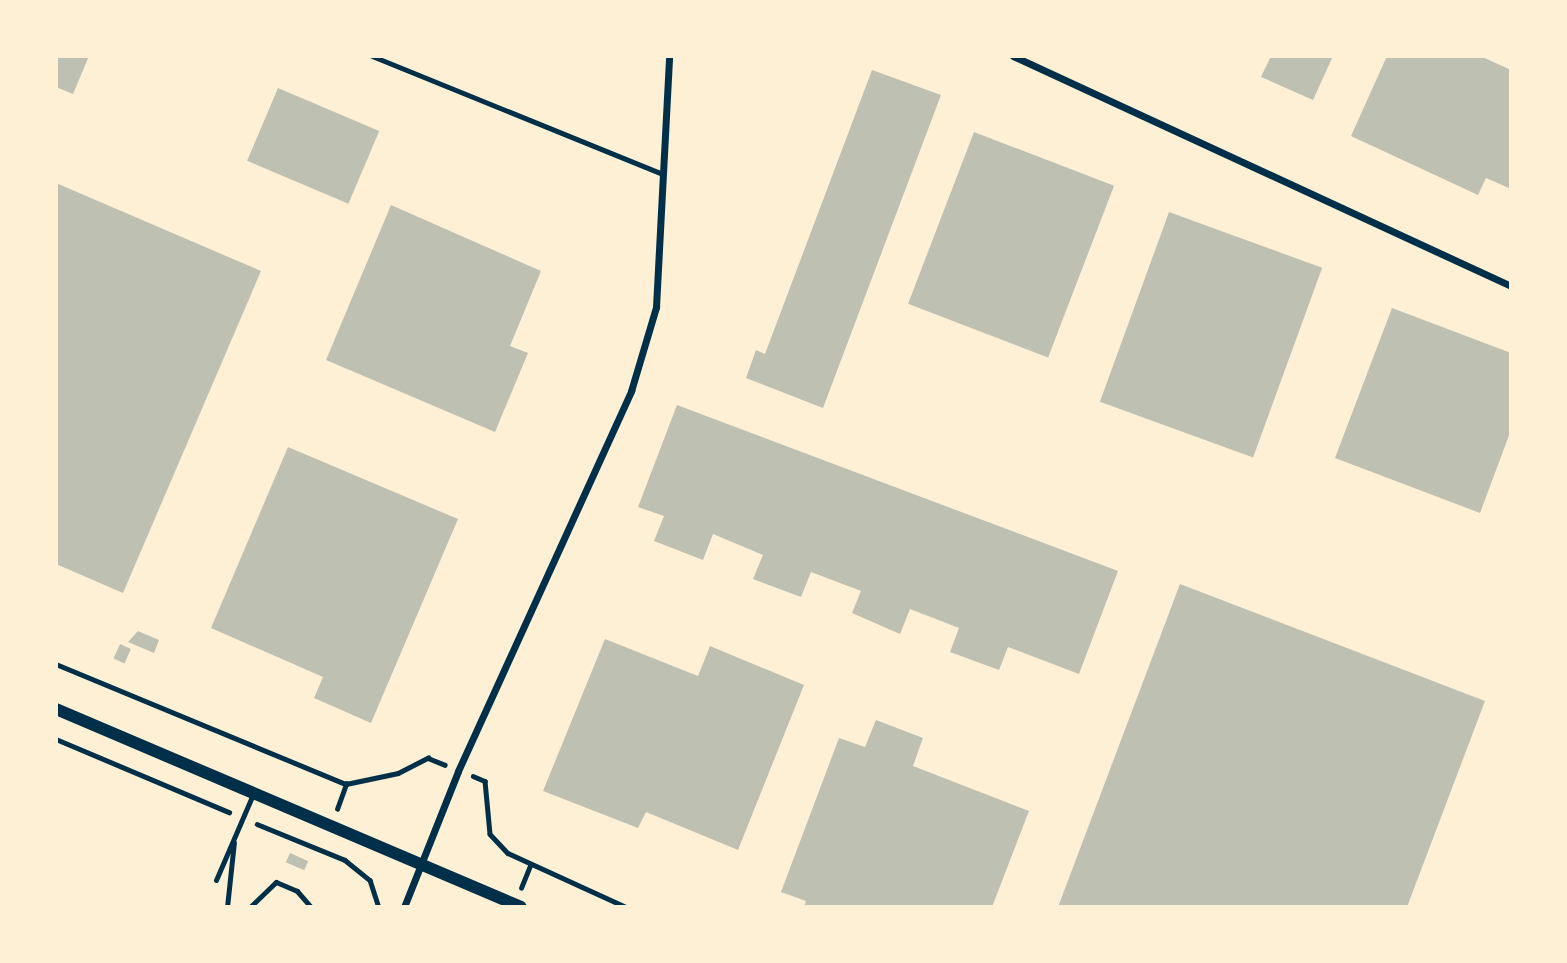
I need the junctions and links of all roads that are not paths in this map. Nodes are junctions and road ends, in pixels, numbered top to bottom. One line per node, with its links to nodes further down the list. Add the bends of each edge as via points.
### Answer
1 (372, 56): 4 (lane)
2 (669, 56): 4 (street)
3 (1013, 56): 5 (street)
4 (663, 174): 9 (street, via 656,307 631,391)
5 (1511, 286)
6 (56, 709): 7 (street)
7 (253, 794): 8 (lane); 9 (street)
8 (234, 836): 10 (lane); 11 (lane)
9 (419, 865): 14 (street); 15 (street)
10 (216, 880)
11 (227, 907)
12 (250, 907): 13 (lane, via 276,882 297,891)
13 (311, 907)
14 (404, 907)
15 (521, 907)

